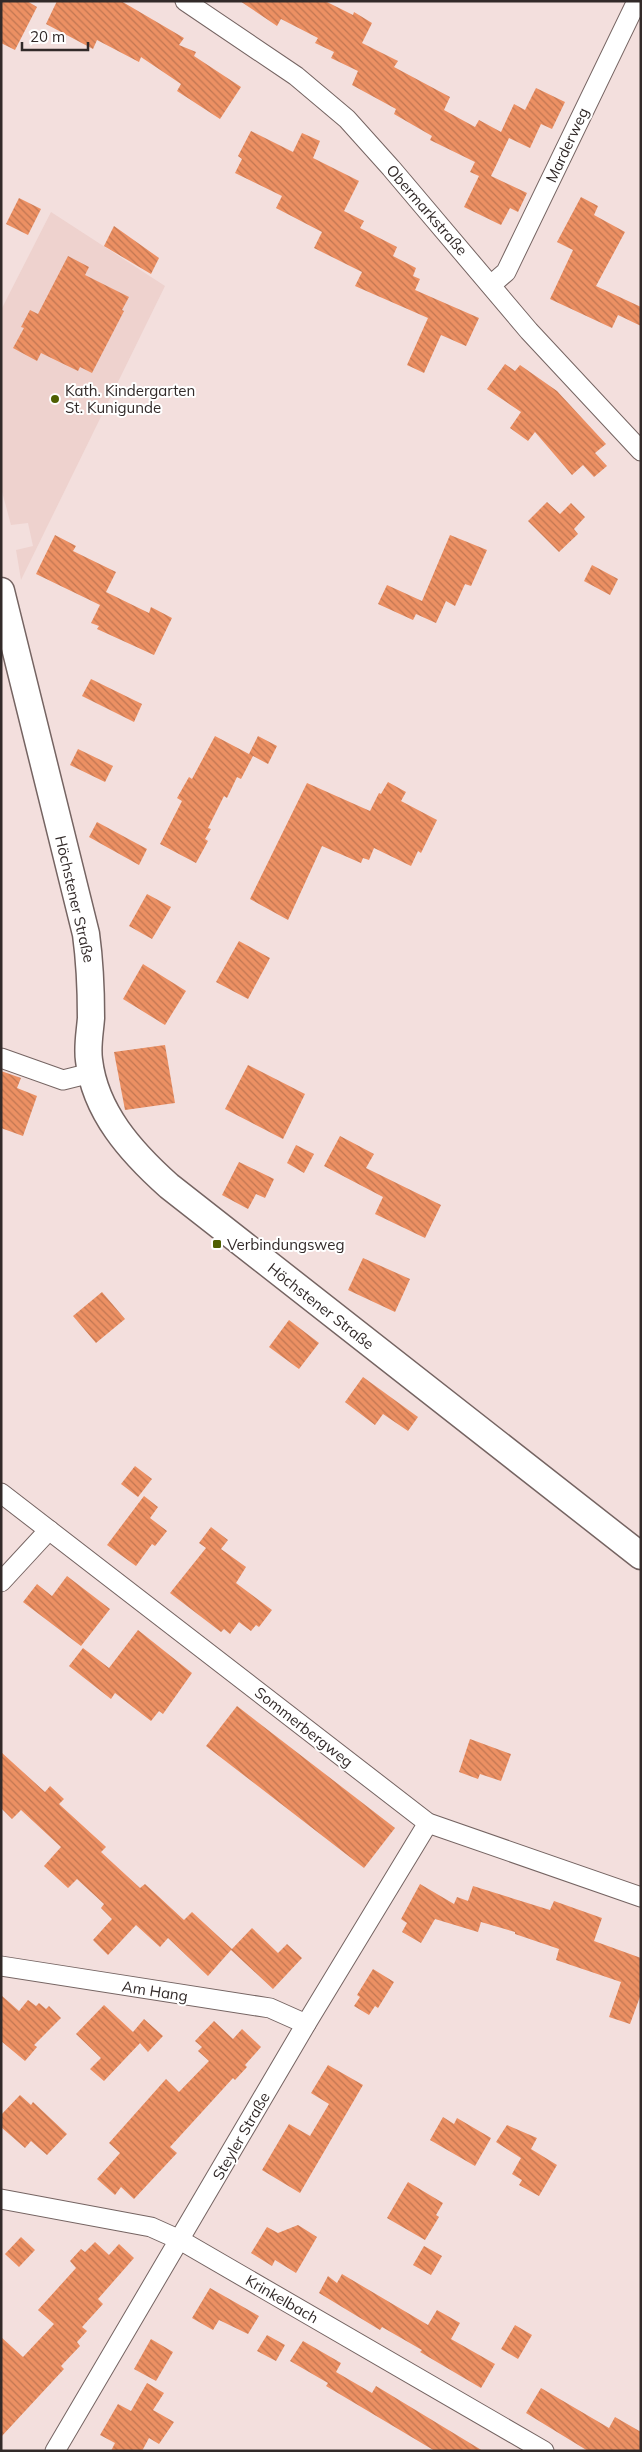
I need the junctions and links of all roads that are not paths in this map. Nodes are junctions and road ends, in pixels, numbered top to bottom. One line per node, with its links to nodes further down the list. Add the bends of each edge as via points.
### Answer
1 (185, 1): 3 (street, Obermarkstraße, via 296,76 346,119)
2 (637, 1): 3 (street, Marderweg, via 506,272)
3 (492, 285): 4 (street, Obermarkstraße, via 553,358)
4 (641, 451)
5 (1, 591): 7 (main road, Höchstener Straße, via 86,934 92,976 88,1058)
6 (1, 1058): 7 (street, via 64,1080)
7 (91, 1073): 10 (main road, Höchstener Straße, via 97,1096 111,1122 148,1168)
8 (1, 1493): 9 (street, Sommerbergweg)
9 (49, 1530): 11 (street); 12 (street, Sommerbergweg)
10 (641, 1556)
11 (1, 1582)
12 (428, 1823): 13 (street, Sommerbergweg); 15 (street, Steyler Straße)
13 (641, 1897)
14 (1, 1966): 15 (street, Am Hang, via 270,2008)
15 (306, 2024): 17 (street, Steyler Straße)
16 (1, 2199): 17 (street, Krinkelbach, via 151,2227)
17 (180, 2240): 18 (street, Steyler Straße); 19 (street, Krinkelbach)
18 (56, 2451)
19 (544, 2451)

